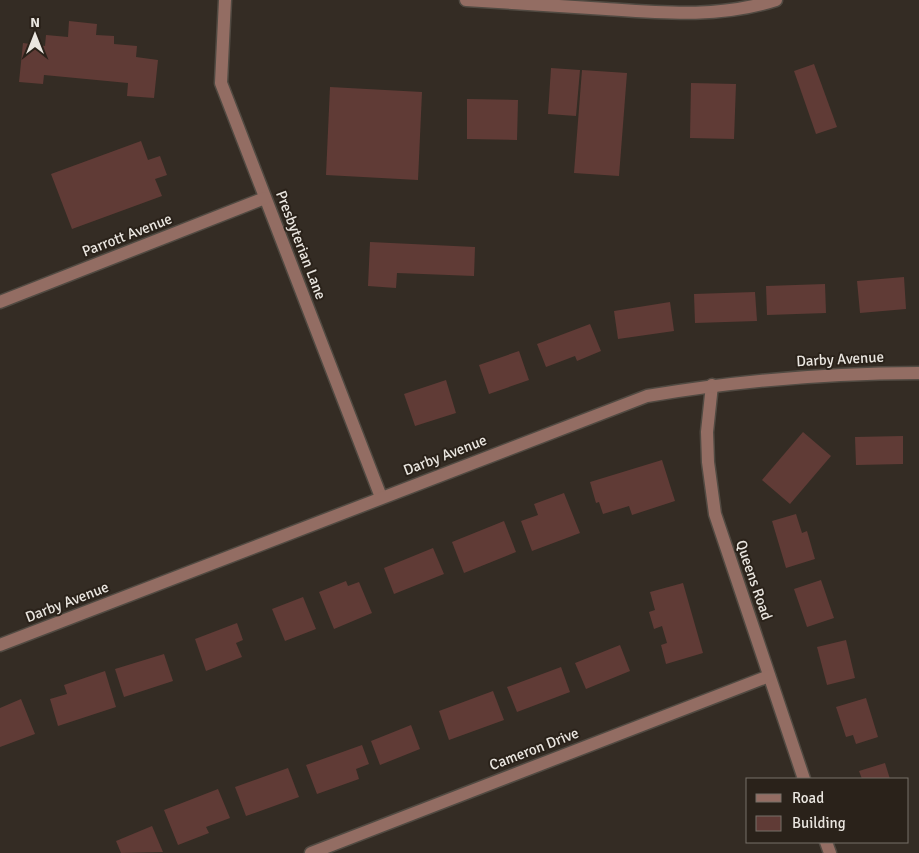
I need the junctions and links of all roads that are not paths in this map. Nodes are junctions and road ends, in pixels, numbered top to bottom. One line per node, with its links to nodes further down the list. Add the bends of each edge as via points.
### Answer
1 (225, 0): 5 (street, Presbyterian Lane, via 221,83)
2 (466, 0): 4 (street, via 677,14 722,12)
3 (776, 0): 4 (street)
4 (745, 4)
5 (266, 198): 6 (street, Parrott Avenue); 9 (street, Presbyterian Lane)
6 (0, 302)
7 (919, 373): 8 (street, Darby Avenue, via 861,373)
8 (712, 385): 9 (street, Darby Avenue, via 647,396); 11 (street, Queens Road, via 707,440 715,514)
9 (382, 497): 10 (street, Darby Avenue)
10 (0, 645)
11 (769, 676): 12 (street, Queens Road); 13 (street, Cameron Drive)
12 (804, 778)
13 (311, 853)

